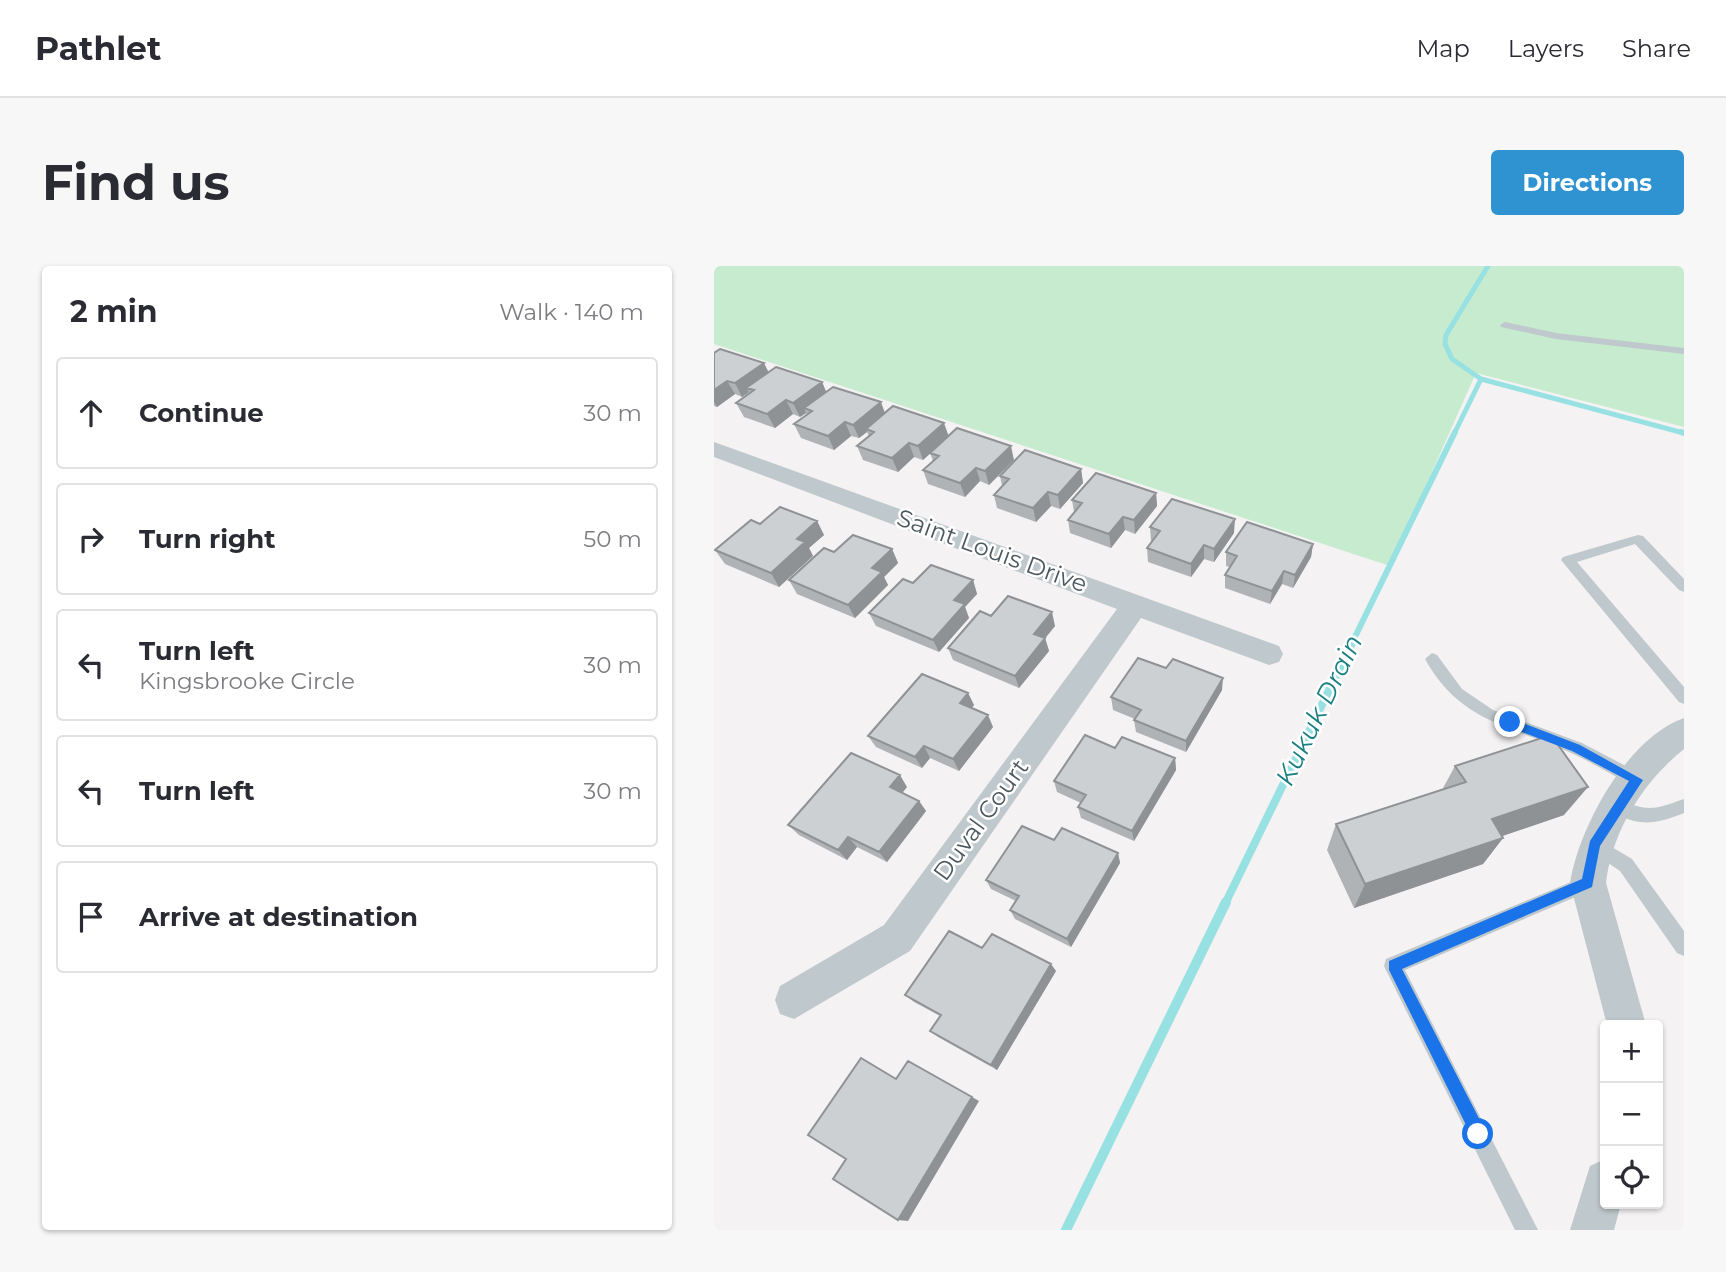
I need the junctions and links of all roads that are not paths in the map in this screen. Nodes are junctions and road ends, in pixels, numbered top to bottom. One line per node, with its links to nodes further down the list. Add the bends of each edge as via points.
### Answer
1 (1505, 325): 2 (lane, via 1556,336)
2 (1684, 351)
3 (714, 449): 5 (street, Saint Louis Drive)
4 (1684, 587): 8 (lane, via 1639,539 1568,560)
5 (1136, 604): 6 (street, Saint Louis Drive); 15 (street, Duval Court, via 897,938)
6 (1269, 654)
7 (1432, 659): 10 (lane, via 1457,693 1488,714 1576,748)
8 (1684, 698)
9 (1684, 732): 10 (street)
10 (1627, 793): 11 (lane, via 1631,815 1650,818); 12 (street)
11 (1684, 806)
12 (1594, 845): 13 (street); 14 (lane, via 1626,865)
13 (1588, 883): 16 (street); 18 (lane, via 1393,966)
14 (1684, 947)
15 (794, 1000)
16 (1625, 1020)
17 (1600, 1200): 19 (street)
18 (1527, 1230)
19 (1592, 1230)

